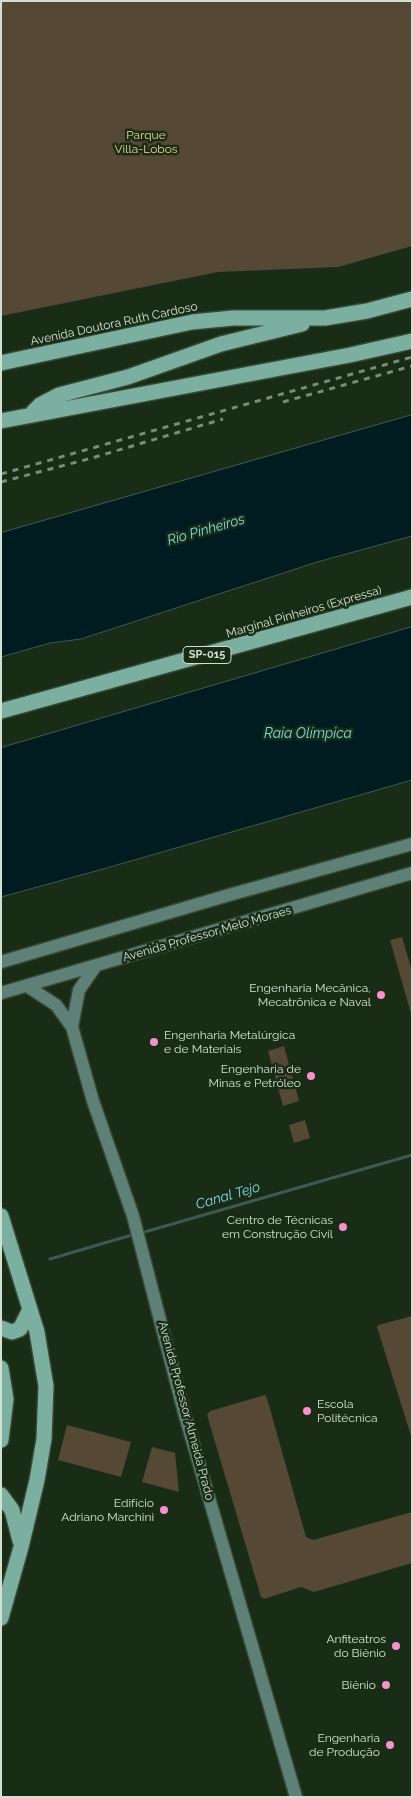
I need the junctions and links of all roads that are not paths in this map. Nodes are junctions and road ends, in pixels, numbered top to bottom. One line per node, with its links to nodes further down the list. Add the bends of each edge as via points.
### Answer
1 (412, 300): 2 (highway, Avenida Doutora Ruth Cardoso)
2 (325, 318): 4 (highway, Avenida Doutora Ruth Cardoso, via 233,318 192,322); 5 (highway, via 221,344 128,377 60,395 40,405)
3 (412, 340): 5 (highway, via 350,355)
4 (1, 363)
5 (32, 414): 6 (highway)
6 (1, 421)
7 (412, 597): 8 (highway, Marginal Pinheiros (Expressa) / SP-015)
8 (1, 711)
9 (412, 844): 11 (street)
10 (412, 873): 12 (street, Avenida Professor Melo Moraes)
11 (1, 962)
12 (95, 967): 13 (street, Avenida Professor Melo Moraes); 15 (street, Avenida Professor Almeida Prado, via 79,990)
13 (27, 986): 14 (street, Avenida Professor Melo Moraes); 15 (street, Avenida Professor Almeida Prado, via 56,1005)
14 (1, 993)
15 (72, 1027): 24 (street, Avenida Professor Almeida Prado, via 96,1110 133,1216 184,1412)
16 (1, 1216): 17 (highway)
17 (30, 1308): 18 (highway, via 20,1329 12,1332); 22 (highway, via 46,1386 46,1415 37,1480)
18 (1, 1328)
19 (1, 1368): 20 (highway, via 6,1399)
20 (1, 1440)
21 (1, 1495): 22 (highway, via 12,1510)
22 (21, 1547): 23 (highway)
23 (1, 1618)
24 (296, 1797)

